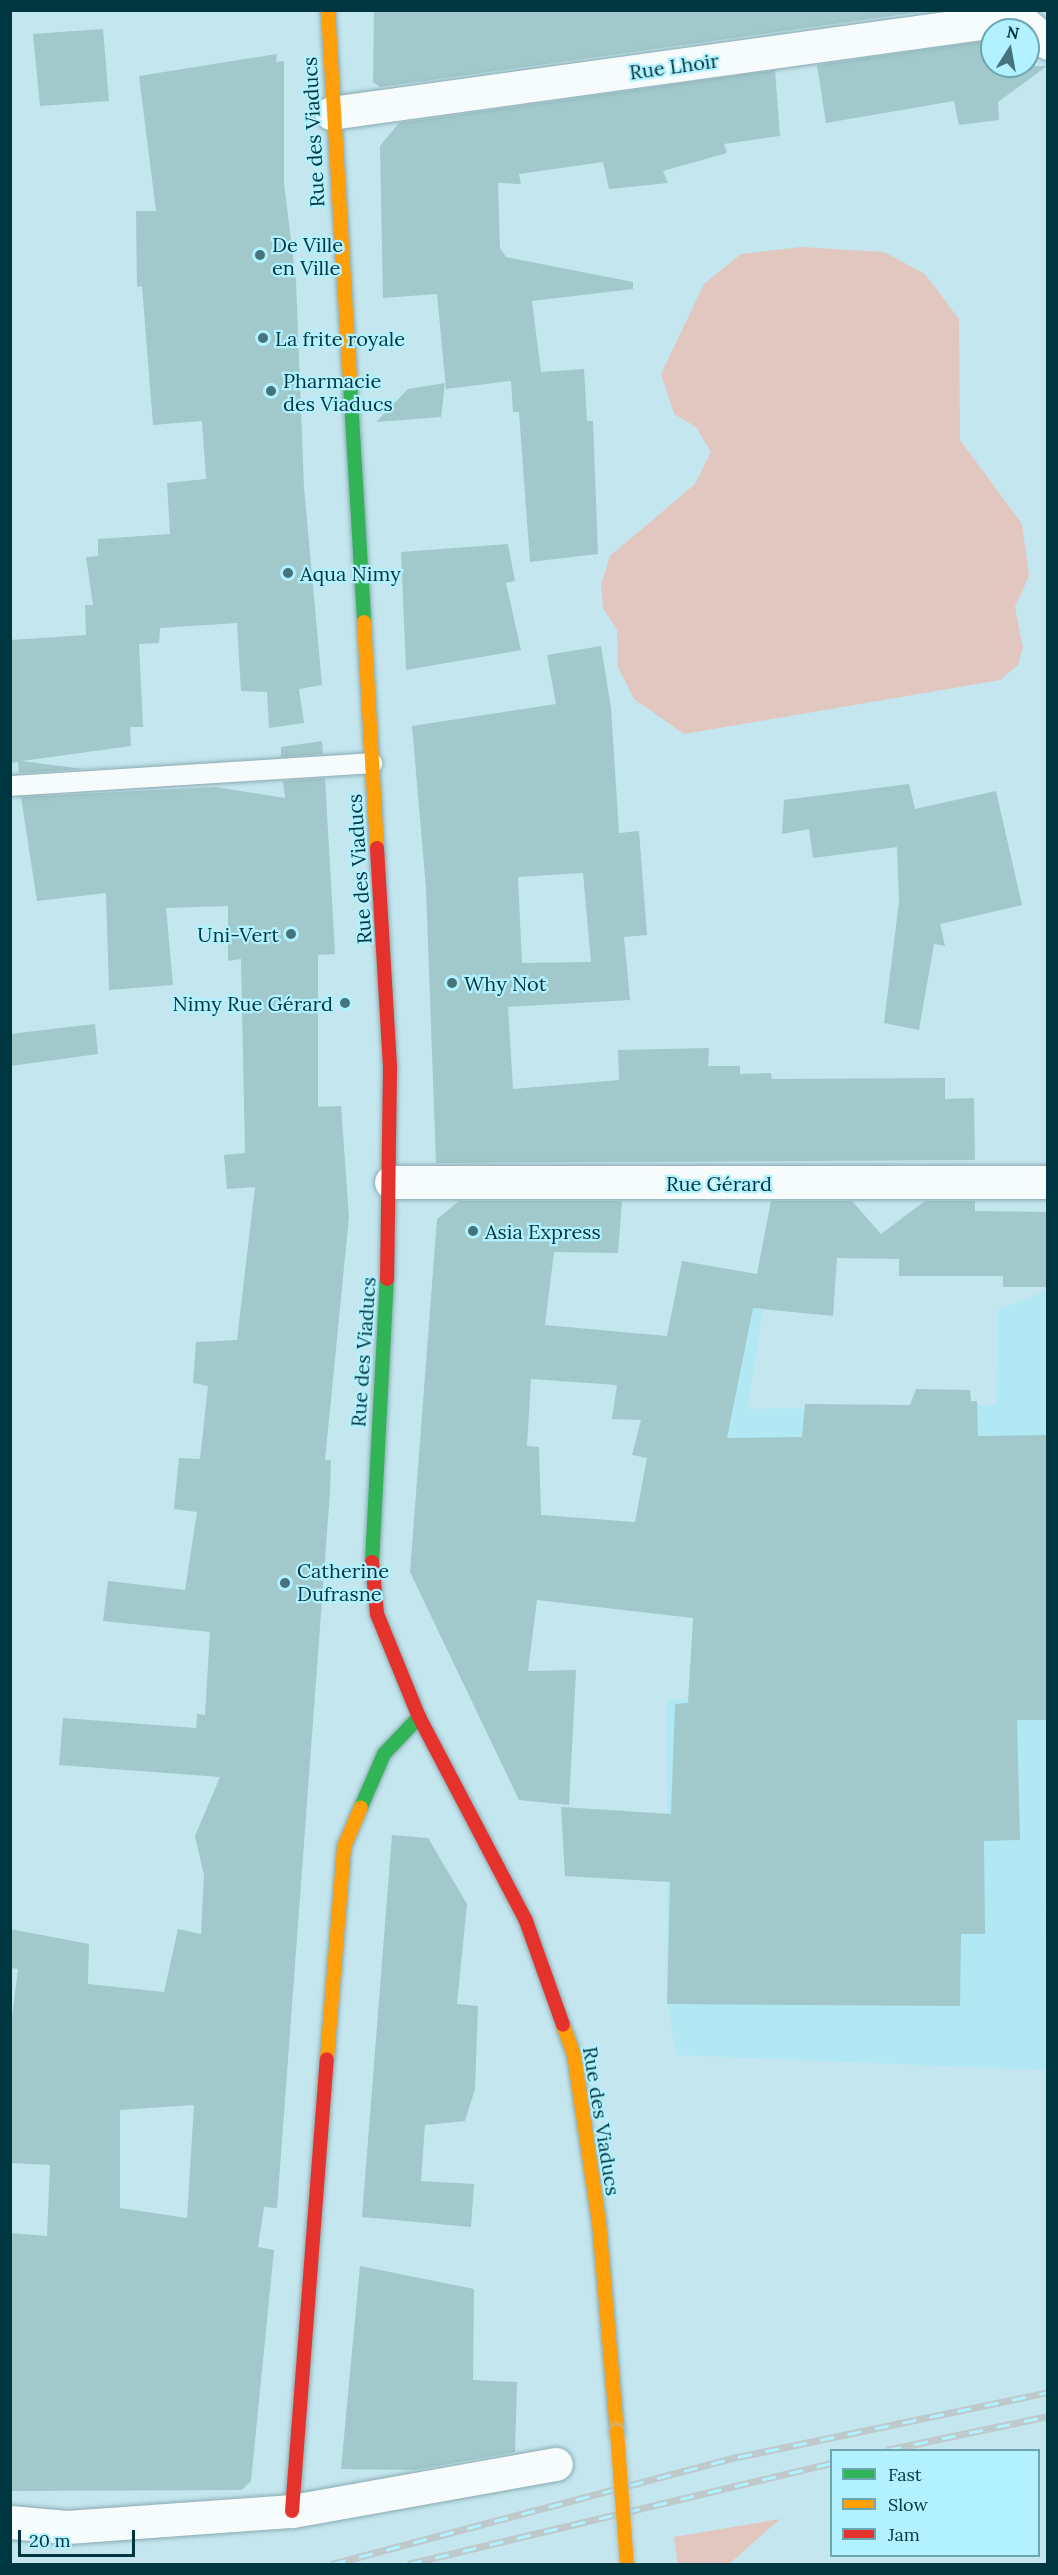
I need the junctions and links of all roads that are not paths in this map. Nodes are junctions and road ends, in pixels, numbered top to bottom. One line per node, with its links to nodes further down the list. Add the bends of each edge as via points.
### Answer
1 (328, 10): 4 (main road, Rue des Viaducs)
2 (1013, 14): 3 (street); 4 (street, Rue Lhoir)
3 (1047, 43)
4 (331, 113): 5 (main road, Rue des Viaducs)
5 (372, 763): 6 (lane); 7 (main road, Rue des Viaducs, via 390,1069)
6 (10, 786)
7 (391, 1182): 8 (street, Rue Gérard); 9 (main road, Rue des Viaducs, via 371,1575 376,1614)
8 (1047, 1182)
9 (419, 1717): 11 (main road, via 384,1754 344,1847); 13 (main road, Rue des Viaducs, bridge, via 526,1921 574,2055 599,2222)
10 (556, 2464): 11 (street)
11 (292, 2511): 12 (street, via 67,2527)
12 (10, 2522)
13 (627, 2565)

